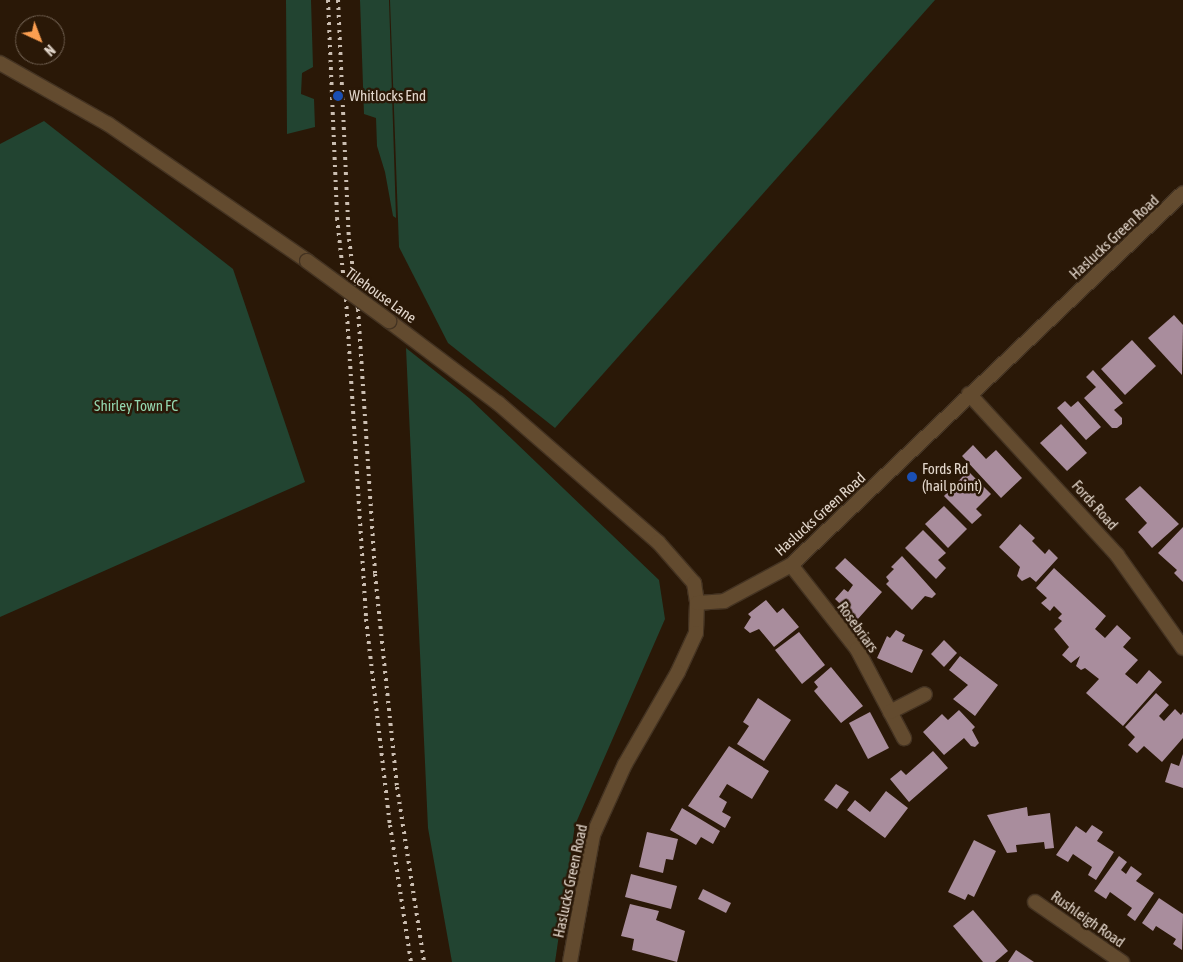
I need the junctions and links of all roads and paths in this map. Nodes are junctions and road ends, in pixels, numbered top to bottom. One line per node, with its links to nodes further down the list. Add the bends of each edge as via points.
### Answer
1 (0, 63): 5 (street, Tilehouse Lane, bridge, via 108,124 307,261 498,402 658,542 694,583)
2 (1183, 193): 3 (street, Haslucks Green Road)
3 (969, 394): 4 (street, Haslucks Green Road, via 833,529); 6 (street, Fords Road, via 1117,555)
4 (791, 565): 5 (street, Haslucks Green Road, via 724,600); 8 (street, Rosebriars, via 857,649)
5 (697, 603): 11 (street, Haslucks Green Road, via 696,633 689,651 625,764 593,835)
6 (1183, 648)
7 (925, 694): 8 (street)
8 (890, 712): 9 (street, Rosebriars)
9 (904, 738)
10 (1035, 902): 12 (street, Rushleigh Road)
11 (570, 962)
12 (1122, 962)

